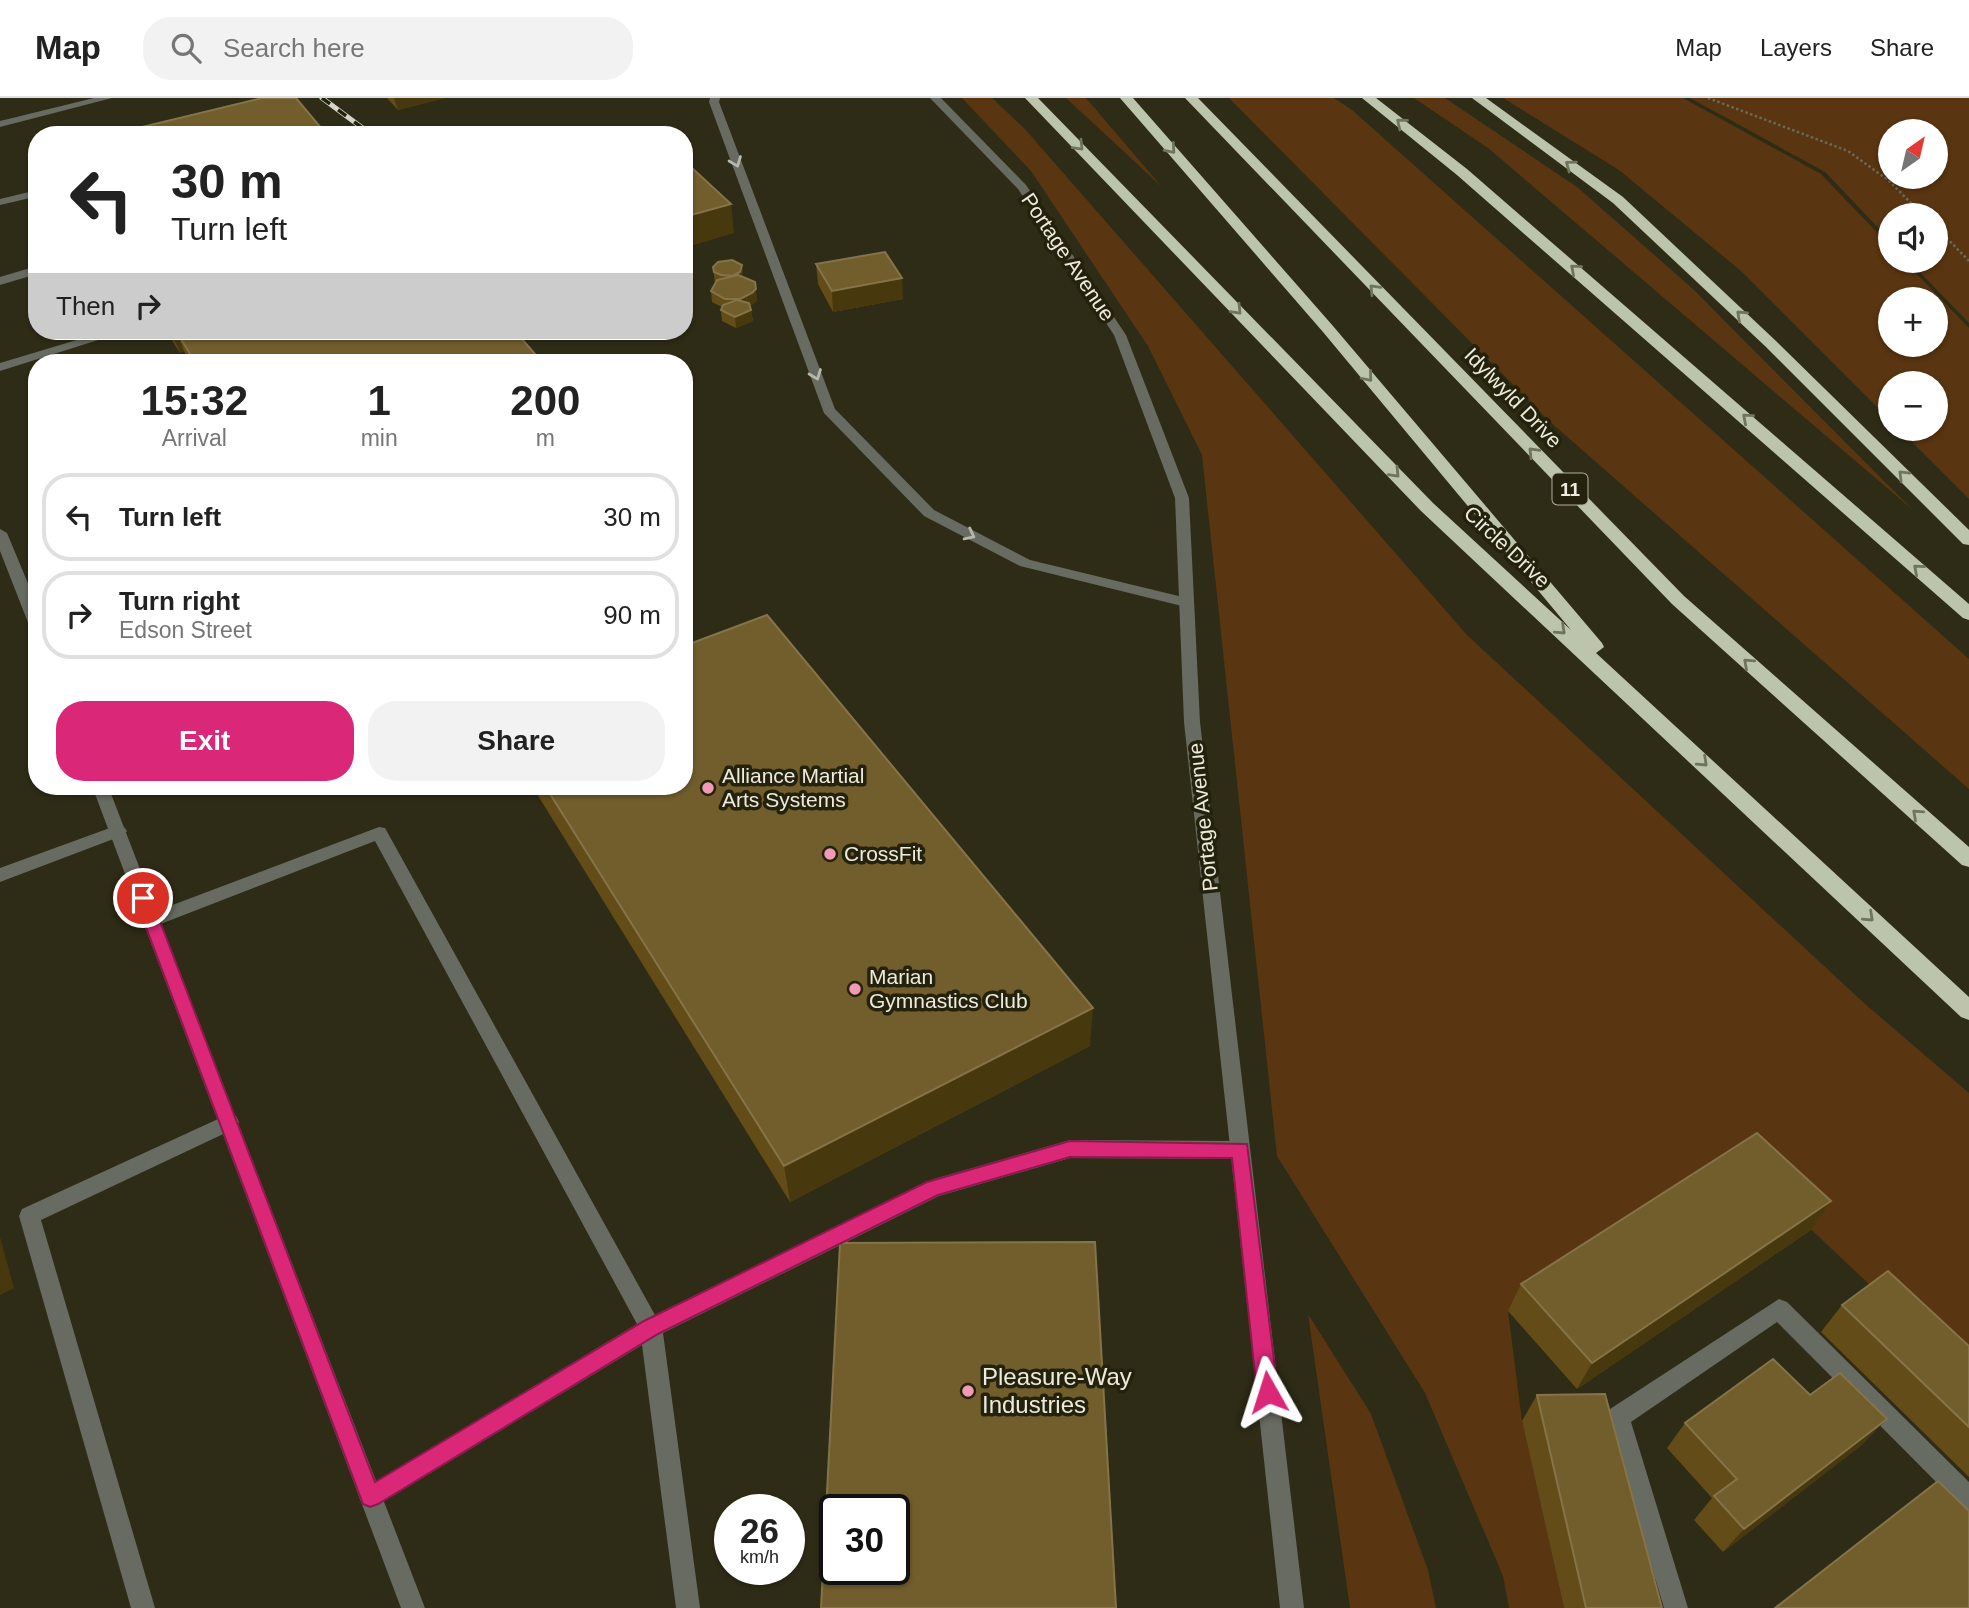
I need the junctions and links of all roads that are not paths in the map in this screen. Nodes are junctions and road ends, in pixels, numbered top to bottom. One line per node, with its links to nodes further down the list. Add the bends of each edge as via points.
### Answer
1 (107, 98): 9 (street)
2 (715, 98): 20 (street, one-way to 20, via 829,410 929,513 1025,563)
3 (935, 98): 20 (street, Portage Avenue, via 1022,187 1120,335 1182,498)
4 (1031, 98): 23 (highway, Circle Drive, one-way to 23, via 1427,507)
5 (1126, 98): 23 (highway, one-way to 23, via 1328,329)
6 (1191, 98): 26 (highway, Idylwyld Drive / 11, one-way to 6, via 1678,600)
7 (1368, 98): 22 (highway, one-way to 7, via 1462,172)
8 (1478, 98): 19 (highway, one-way to 8, via 1618,200)
9 (0, 124)
10 (28, 195): 11 (street)
11 (0, 202)
12 (28, 273): 13 (street)
13 (0, 281)
14 (91, 340): 15 (street)
15 (44, 354)
16 (28, 359): 17 (street)
17 (0, 367)
18 (0, 533): 21 (street)
19 (1969, 540)
20 (1186, 602): 31 (street, Portage Avenue, via 1192,722)
21 (28, 603)
22 (1969, 614)
23 (1653, 715): 29 (highway, Circle Drive, one-way to 29)
24 (104, 795): 25 (street)
25 (118, 831): 27 (street); 28 (street)
26 (1969, 859)
27 (0, 875)
28 (152, 920): 30 (street); 32 (street, via 379,833)
29 (1969, 1010)
30 (229, 1122): 33 (street); 35 (street, via 29,1216)
31 (1240, 1150): 32 (street, via 1070,1149 934,1188); 38 (street, Portage Avenue)
32 (651, 1328): 33 (street); 37 (street)
33 (370, 1497): 36 (street)
34 (1969, 1499): 39 (street, via 1779,1309 1618,1417)
35 (143, 1608)
36 (412, 1608)
37 (688, 1608)
38 (1292, 1608)
39 (1676, 1608)

